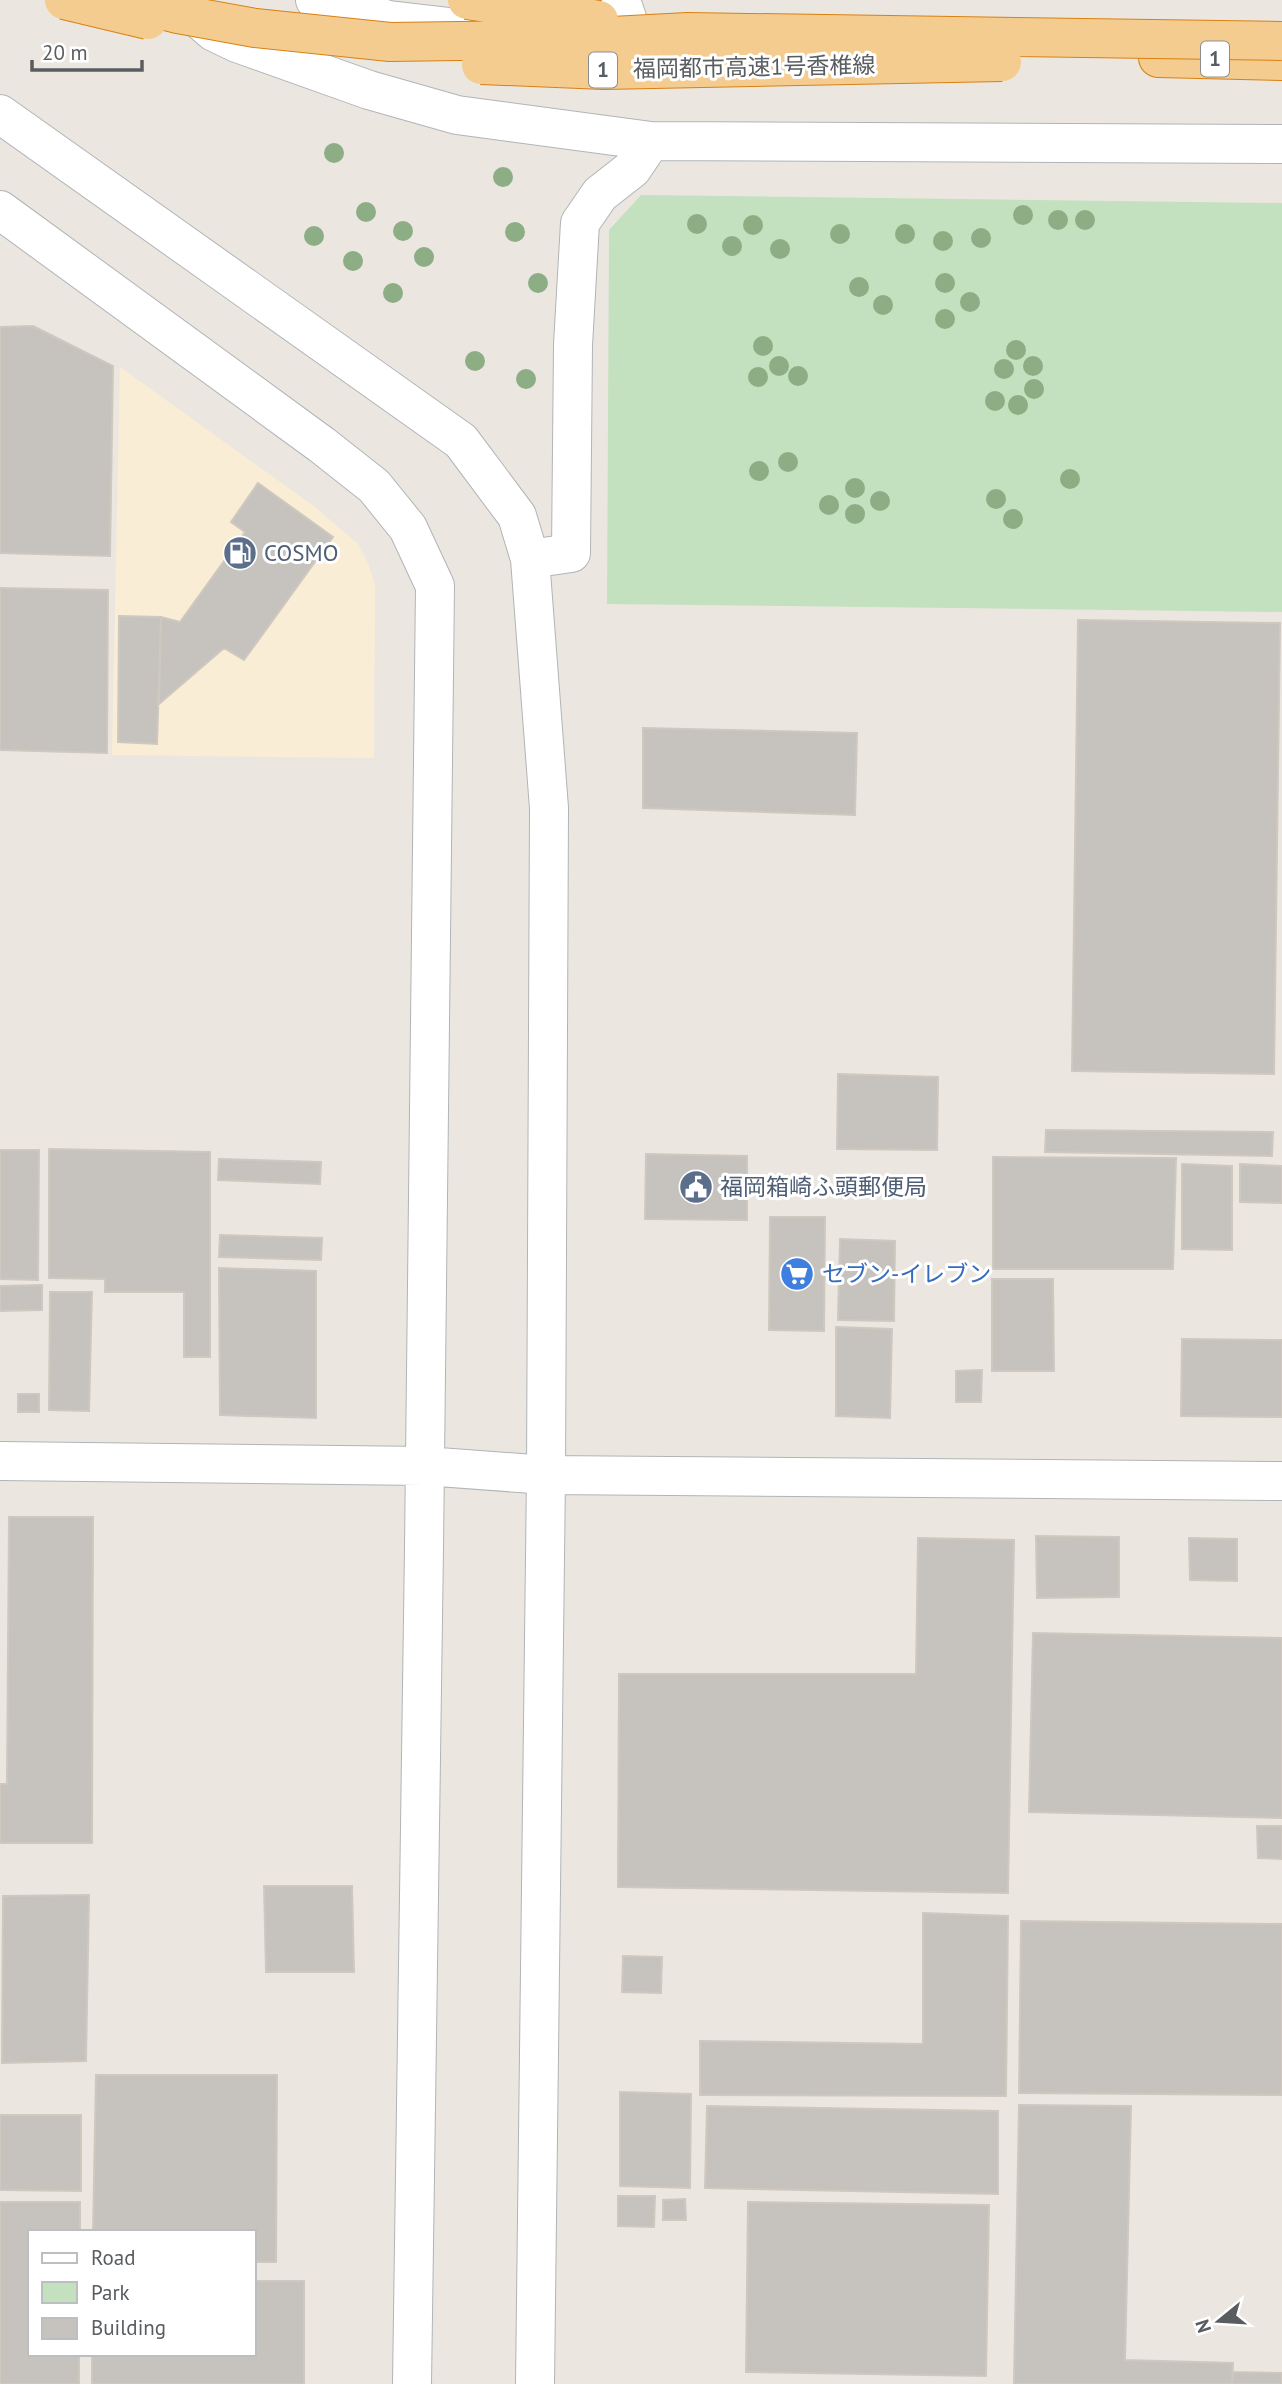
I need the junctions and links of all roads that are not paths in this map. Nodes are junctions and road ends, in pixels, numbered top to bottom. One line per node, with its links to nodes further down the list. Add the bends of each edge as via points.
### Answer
1 (64, 0): 10 (highway, 福岡都市高速1号香椎線 / 1, bridge, via 266,46 482,65 604,70)
2 (123, 0): 8 (highway, 福岡都市高速1号香椎線 / 1, bridge, via 255,28 390,42)
3 (178, 0): 13 (street, via 214,32 369,90 457,115)
4 (315, 0): 7 (street, via 389,20 447,28)
5 (467, 0): 10 (highway, bridge, via 608,21 955,25)
6 (522, 0): 7 (street, via 544,6 624,9); 8 (highway, bridge)
7 (631, 30): 9 (street)
8 (688, 32): 9 (highway, 福岡都市高速1号香椎線 / 1, bridge)
9 (1282, 41)
10 (1147, 58): 11 (highway, 福岡都市高速1号香椎線 / 1)
11 (1282, 61)
12 (0, 114): 16 (street, via 461,441 517,516)
13 (651, 141): 14 (street); 16 (street, via 632,169 600,194 580,223 573,345 571,552)
14 (1282, 144)
15 (0, 210): 18 (street, via 374,486 408,527 435,586)
16 (530, 559): 19 (street, via 549,808)
17 (0, 1461): 18 (street)
18 (425, 1466): 19 (street); 21 (street)
19 (546, 1475): 20 (street); 22 (street)
20 (1282, 1481)
21 (412, 2384)
22 (535, 2384)

